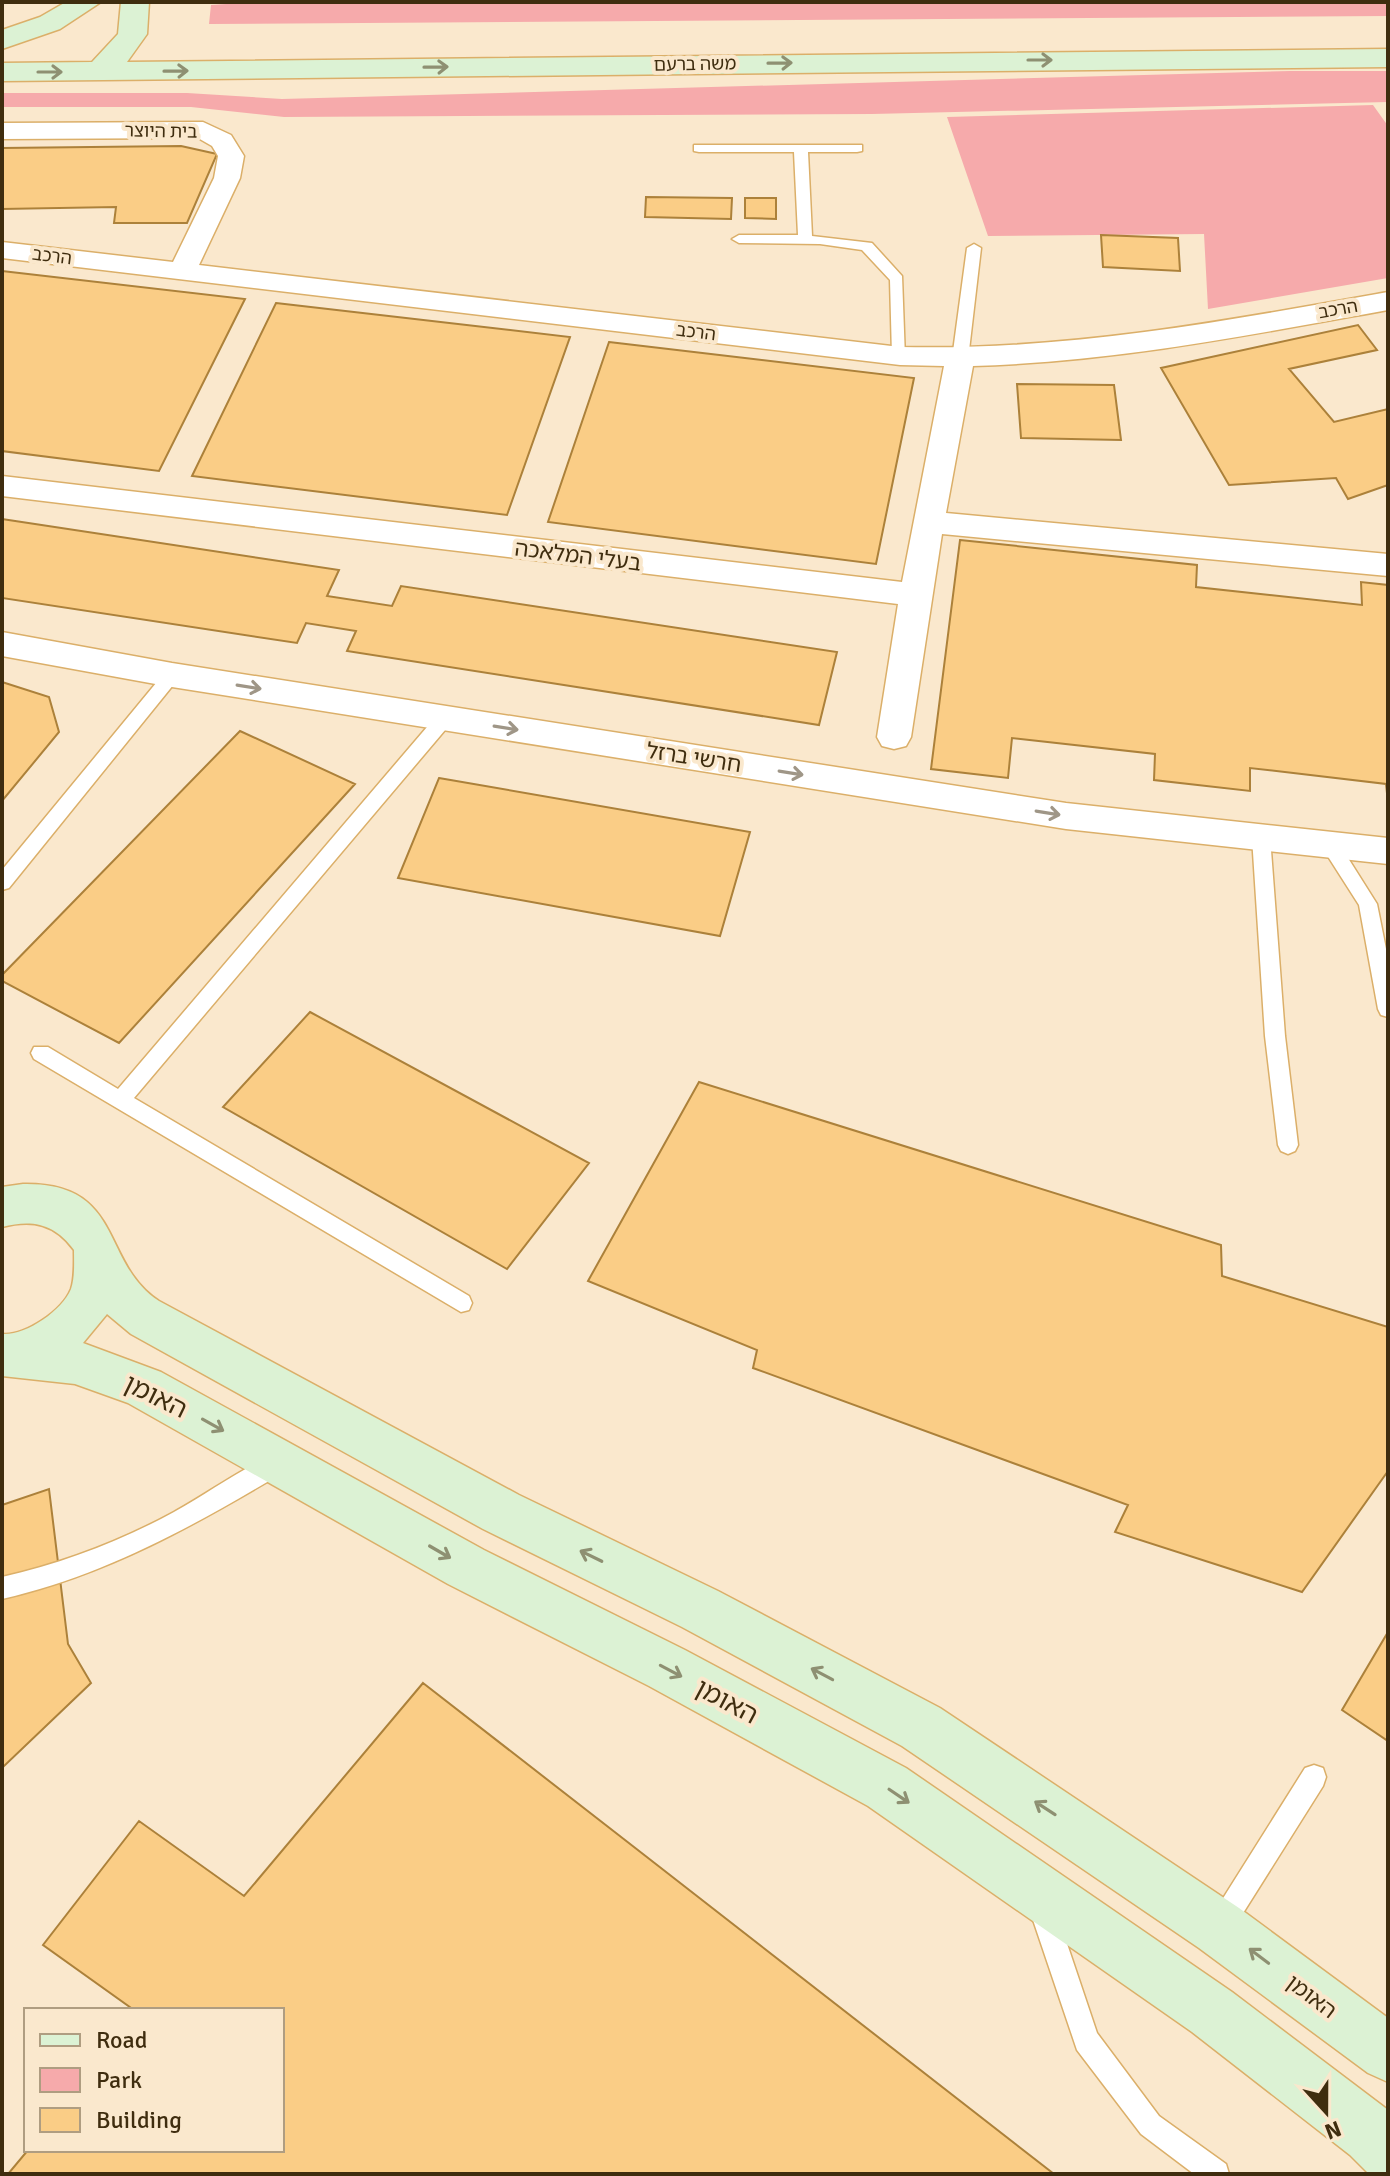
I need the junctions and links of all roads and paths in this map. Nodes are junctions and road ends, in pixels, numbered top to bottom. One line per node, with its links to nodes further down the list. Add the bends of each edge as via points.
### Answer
1 (87, 2): 6 (main road)
2 (95, 2): 5 (main road)
3 (135, 2): 7 (main road)
4 (1388, 37): 7 (main road, משה ברעם)
5 (83, 40): 6 (main road, משה ברעם); 7 (main road, משה ברעם); 10 (main road)
6 (2, 42)
7 (130, 44): 10 (main road)
8 (1388, 58): 10 (main road, משה ברעם, one-way to 8)
9 (2, 72): 10 (main road, משה ברעם, one-way to 10)
10 (98, 72)
11 (2, 131): 19 (street, בית היוצר, via 203,130 222,141 231,156 227,178)
12 (699, 148): 13 (lane)
13 (801, 148): 14 (lane); 16 (lane)
14 (857, 148)
15 (739, 239): 16 (lane)
16 (805, 239): 22 (lane, via 867,246 897,279)
17 (974, 248): 23 (lane)
18 (2, 250): 19 (street, הרכב)
19 (182, 271): 22 (street, הרכב)
20 (1378, 302): 21 (street); 23 (street, הרכב, via 1110,347)
21 (1388, 331)
22 (900, 356): 23 (street, הרכב)
23 (960, 359): 25 (street)
24 (2, 486): 27 (street, בעלי המלאכה)
25 (931, 522): 26 (street); 27 (street)
26 (1388, 565)
27 (915, 595): 31 (street)
28 (2, 644): 29 (street, חרשי ברזל)
29 (172, 675): 30 (street, חרשי ברזל, one-way to 30); 35 (lane)
30 (445, 718): 32 (street, חרשי ברזל, one-way to 32, via 1066,816); 38 (lane)
31 (894, 737)
32 (1261, 837): 33 (street, חרשי ברזל); 39 (lane)
33 (1329, 844): 34 (street, חרשי ברזל); 36 (lane, via 1368,904)
34 (1388, 851)
35 (2, 883)
36 (1388, 1009)
37 (41, 1053): 38 (lane)
38 (120, 1100): 42 (lane)
39 (1288, 1145)
40 (5, 1204): 41 (main road, האומן, via 42,1203 68,1212 88,1229)
41 (97, 1248): 43 (main road, האומן, via 100,1273 91,1300 73,1324 47,1343); 48 (main road, האומן, one-way to 41, via 921,1727 700,1609 501,1512 169,1331 129,1306)
42 (461, 1303)
43 (6, 1355): 44 (main road, האומן, one-way to 44, via 75,1362 144,1387)
44 (281, 1462): 45 (lane, via 128,1549); 47 (main road, האומן, one-way to 47, via 466,1567 887,1787)
45 (2, 1588)
46 (1314, 1777): 48 (lane)
47 (1034, 1886): 50 (main road, האומן, via 1212,2012); 51 (lane, via 1086,2041 1150,2125)
48 (1219, 1928): 49 (main road, האומן, one-way to 48)
49 (1388, 2053)
50 (1388, 2151)
51 (1216, 2174)

